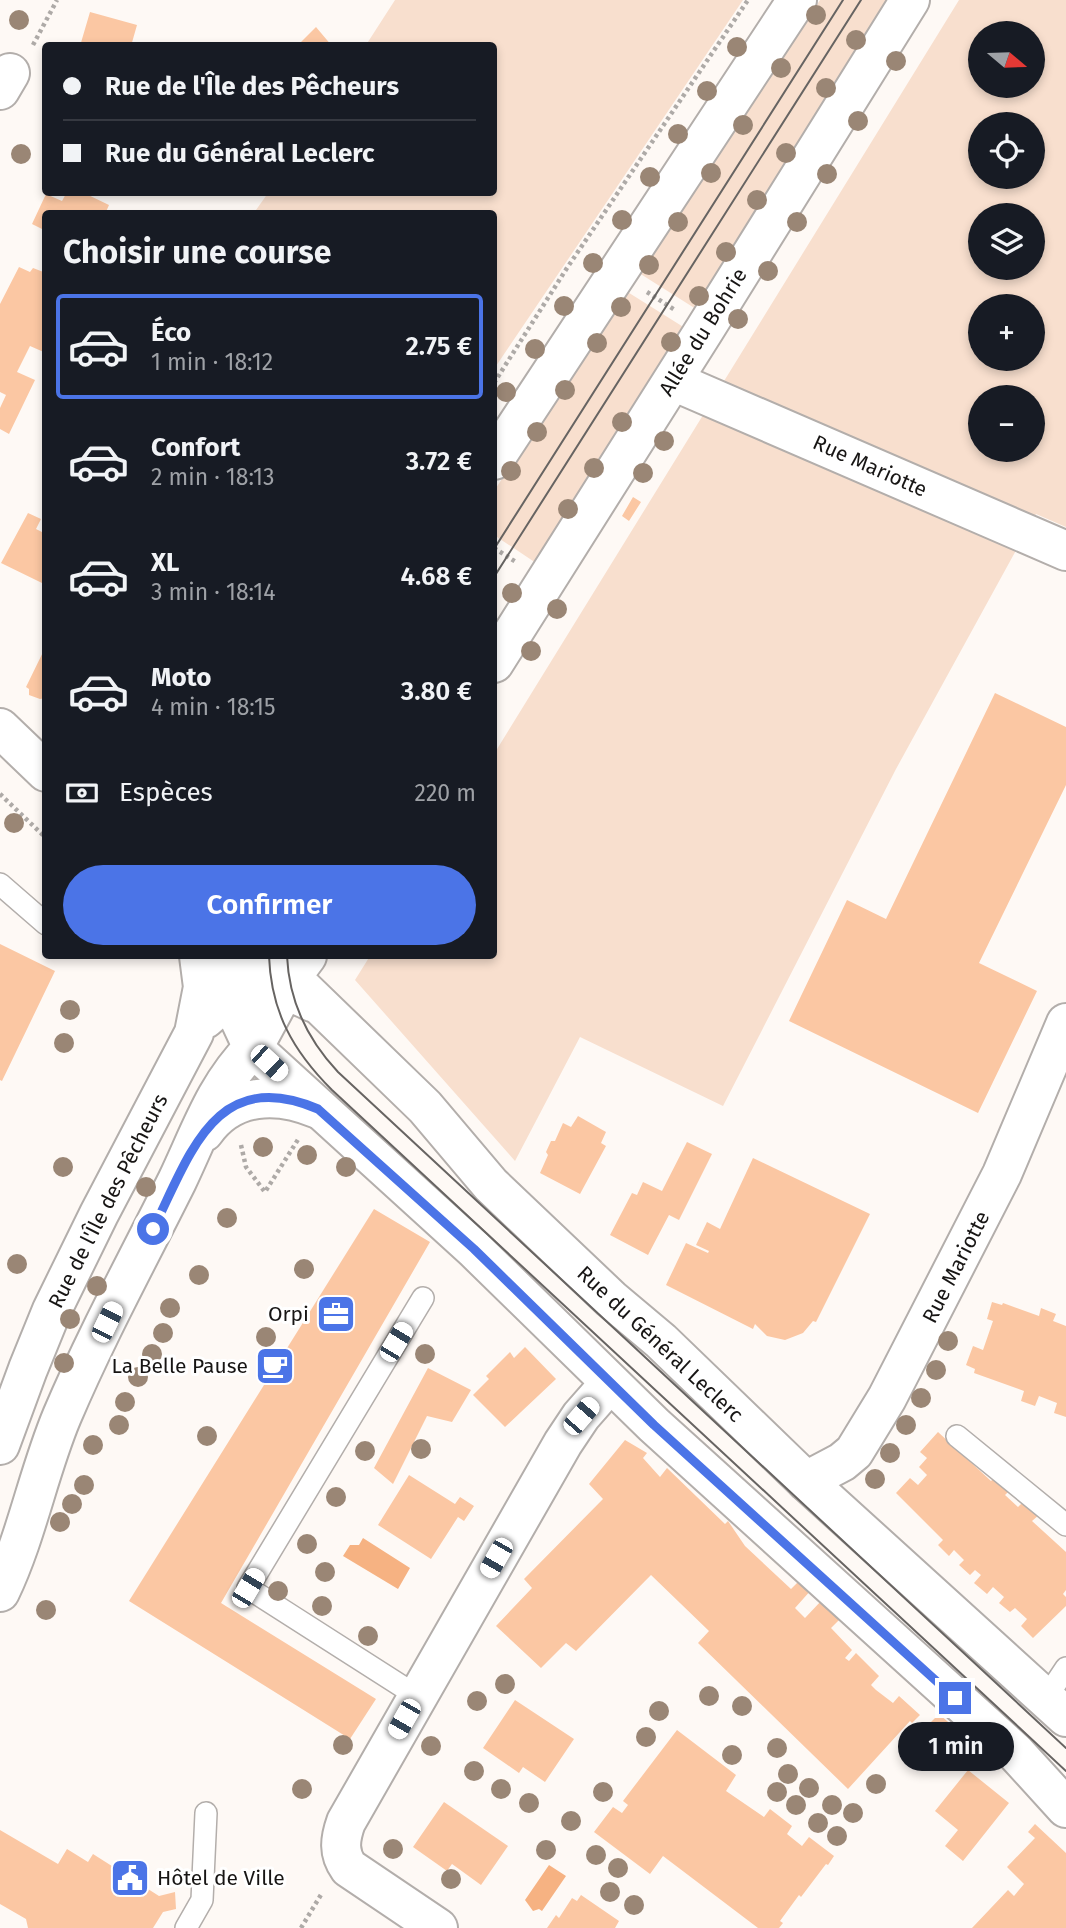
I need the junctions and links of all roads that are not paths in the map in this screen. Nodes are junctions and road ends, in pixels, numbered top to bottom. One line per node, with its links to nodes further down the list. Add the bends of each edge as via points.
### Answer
1 (797, 0): 4 (main road)
2 (910, 0): 3 (main road, Allée du Bohrie)
3 (673, 381): 5 (main road, Rue Mariotte); 6 (main road, Allée du Bohrie)
4 (497, 455)
5 (1066, 551)
6 (497, 658)
7 (0, 728): 8 (main road)
8 (42, 768)
9 (0, 884): 10 (lane)
10 (42, 921)
11 (199, 959): 15 (main road, Rue de l'Île des Pêcheurs, via 203,987)
12 (222, 959): 13 (main road)
13 (274, 972): 15 (main road, via 205,1019); 16 (main road); 16 (main road); 23 (main road, Rue du Général Leclerc, via 331,1015 425,1107 491,1185)
14 (1066, 1023): 23 (main road, Rue Mariotte, via 986,1208 887,1398 854,1452)
15 (194, 1033): 22 (main road, Rue de l'Île des Pêcheurs, via 52,1310)
16 (247, 1048): 17 (main road); 18 (main road, via 215,1095)
17 (318, 1109): 18 (main road, via 275,1097 237,1103 218,1116); 20 (main road, via 474,1249)
18 (191, 1151): 25 (main road, via 62,1416)
19 (422, 1298): 27 (lane, via 248,1588)
20 (610, 1383): 27 (main road, via 563,1443); 28 (main road, via 1015,1752)
21 (957, 1436): 24 (lane)
22 (0, 1446)
23 (806, 1480): 26 (main road, Rue du Général Leclerc)
24 (1066, 1525)
25 (0, 1592)
26 (1059, 1695)
27 (417, 1696): 31 (main road, via 352,1808 341,1851 343,1860 360,1876)
28 (1066, 1808)
29 (206, 1813): 30 (lane, via 202,1900)
30 (186, 1928)
31 (438, 1928)

